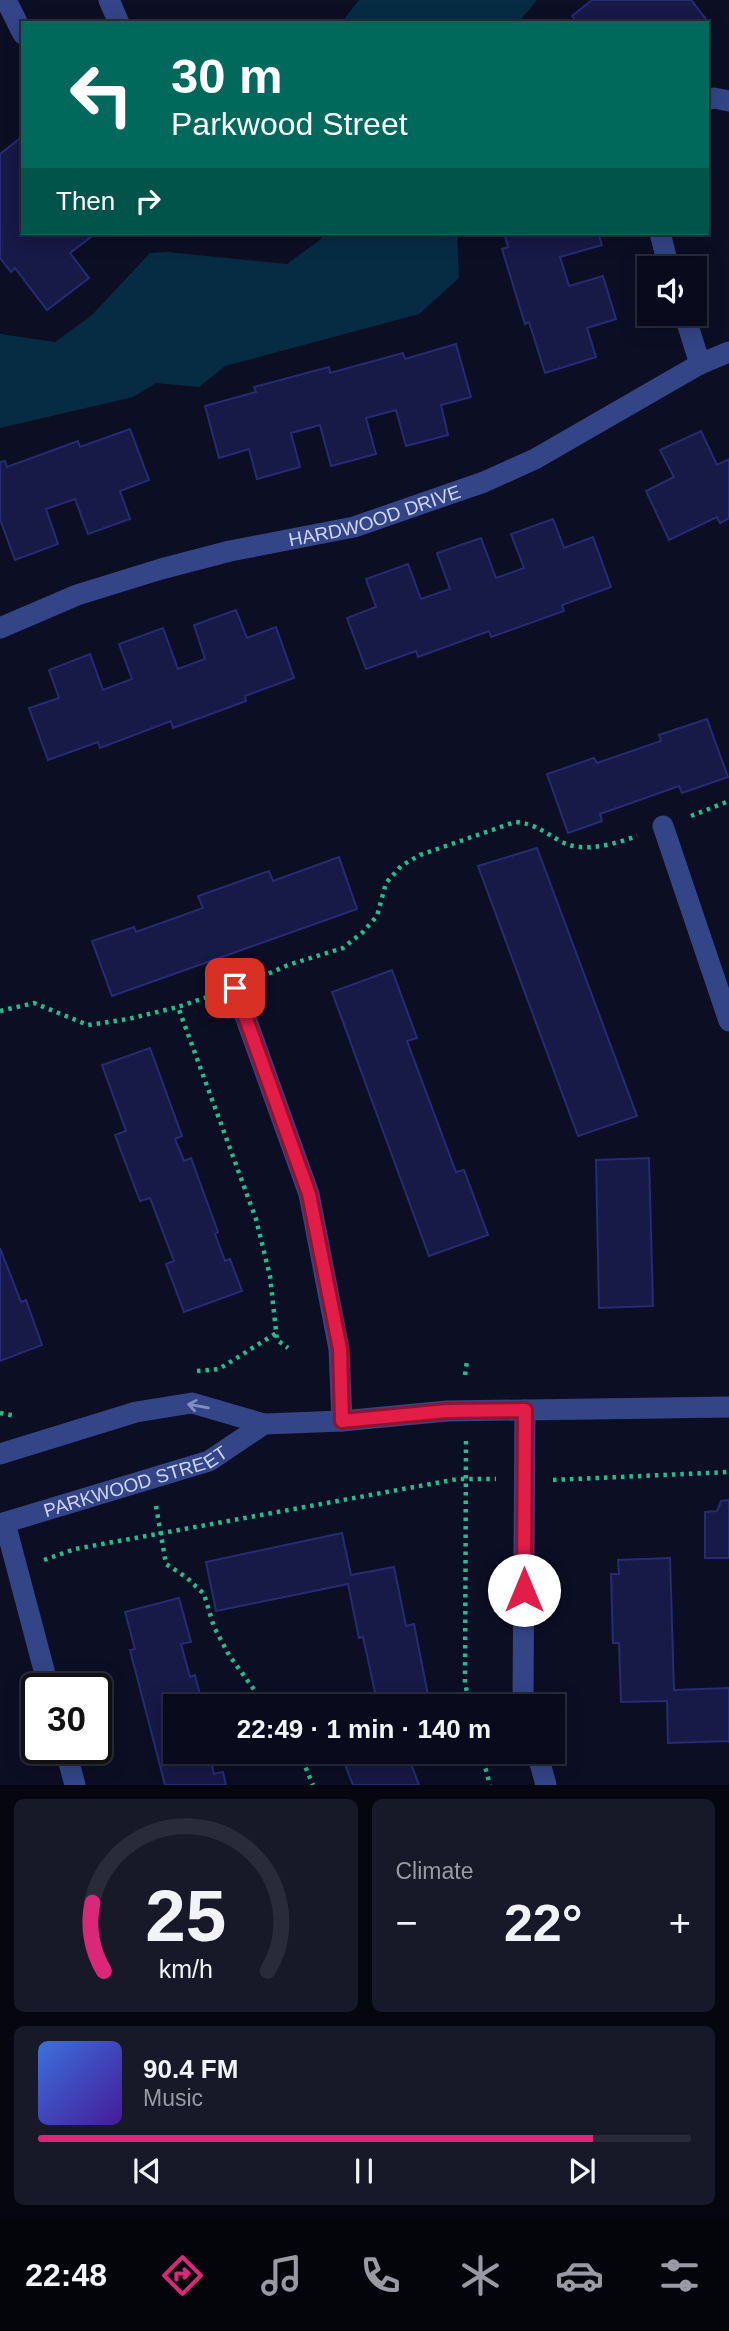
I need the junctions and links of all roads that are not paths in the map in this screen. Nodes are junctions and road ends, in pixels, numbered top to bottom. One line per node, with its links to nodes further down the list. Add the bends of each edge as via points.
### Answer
1 (6, 0): 4 (street)
2 (109, 0): 3 (street)
3 (118, 21)
4 (21, 30)
5 (709, 99): 6 (street)
6 (729, 101)
7 (661, 235): 8 (street)
8 (666, 256)
9 (688, 326): 11 (street)
10 (729, 352): 11 (street, HARDWOOD DRIVE)
11 (700, 364): 12 (street, HARDWOOD DRIVE, via 535,459 484,482 354,527 161,569 77,595)
12 (0, 628)
13 (663, 826): 15 (street)
14 (235, 988): 18 (street, via 309,1194 340,1349)
15 (729, 1021)
16 (729, 1408): 17 (street, PARKWOOD STREET)
17 (525, 1410): 18 (street, PARKWOOD STREET, via 447,1411); 23 (street)
18 (342, 1421): 19 (street, PARKWOOD STREET)
19 (264, 1424): 20 (street, PARKWOOD STREET, one-way to 20, via 192,1403 136,1412); 21 (street, PARKWOOD STREET, via 209,1461)
20 (0, 1454)
21 (3, 1524): 22 (street)
22 (45, 1673)
23 (523, 1694)
24 (69, 1764): 26 (street)
25 (540, 1764): 27 (street)
26 (75, 1785)
27 (546, 1785)

